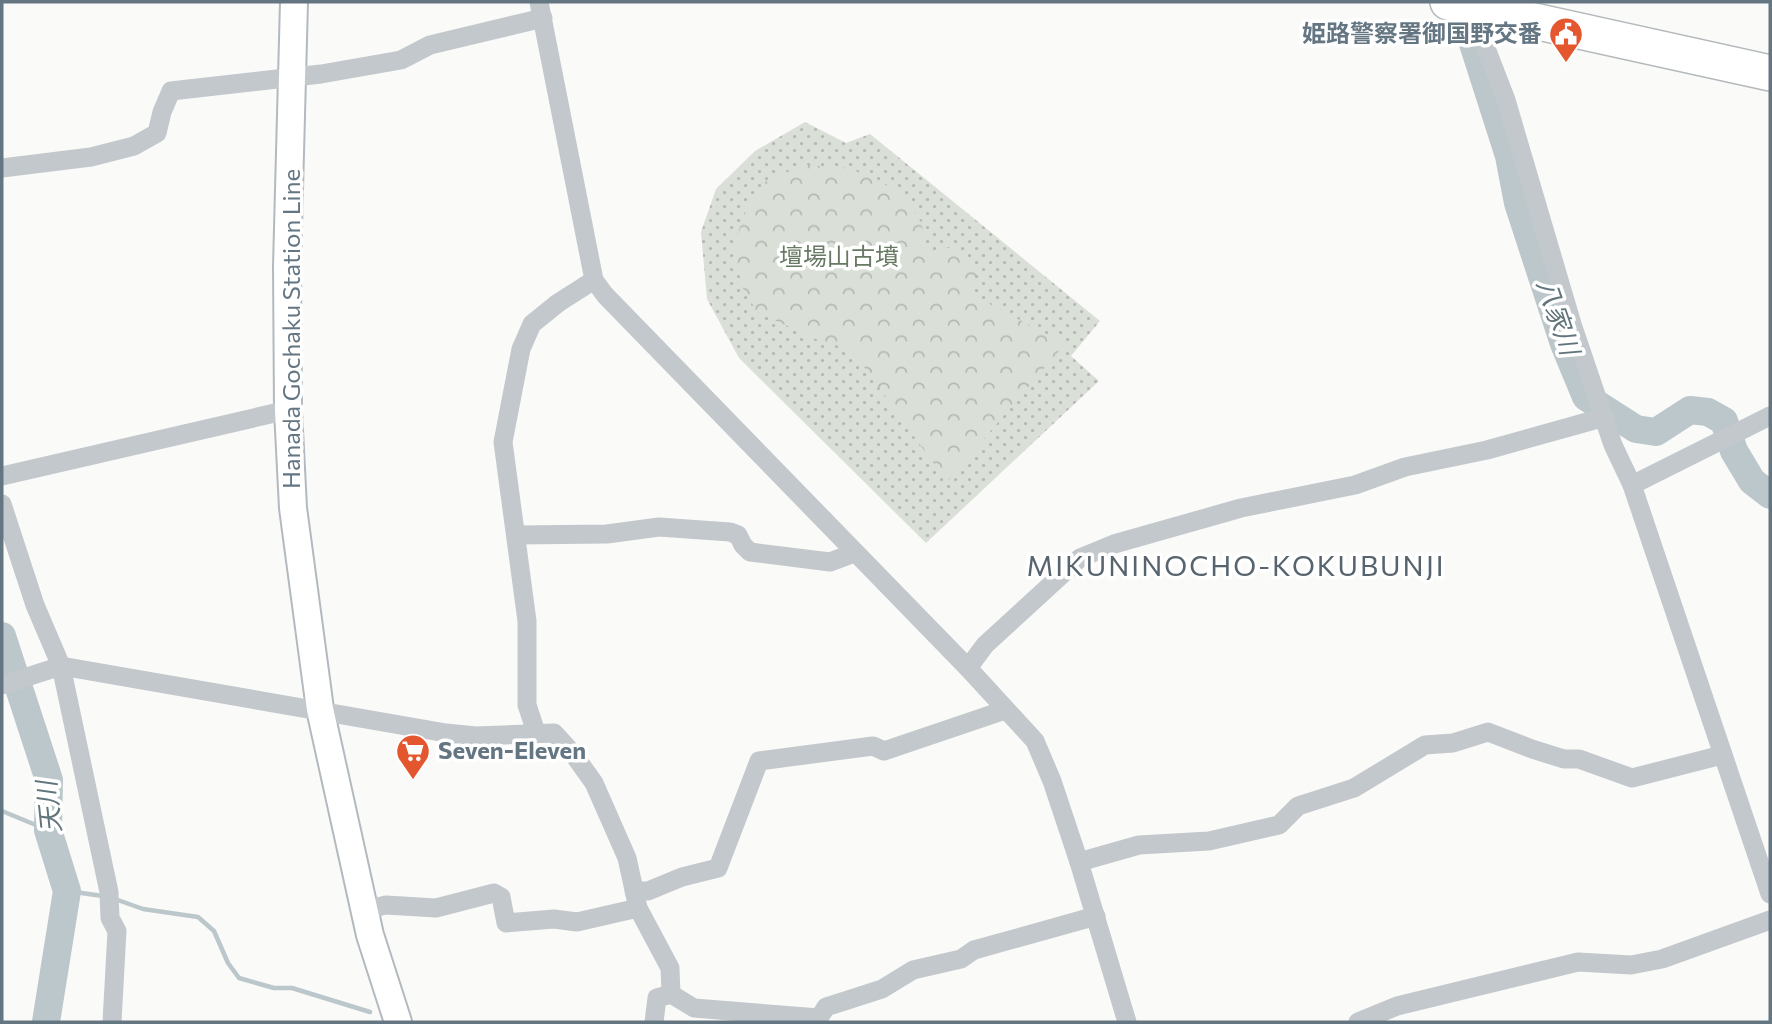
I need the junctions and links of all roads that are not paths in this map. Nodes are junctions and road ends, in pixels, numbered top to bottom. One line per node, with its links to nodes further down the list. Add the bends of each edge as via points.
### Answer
1 (294, 2): 5 (main road, Hanada Gochaku Station Line)
2 (1467, 4): 4 (highway); 9 (street, via 1506,100 1572,324)
3 (541, 10): 5 (street, via 429,45 401,60); 7 (street)
4 (1770, 73)
5 (292, 75): 6 (street, via 171,91 157,133 134,146 91,157); 8 (main road, Hanada Gochaku Station Line)
6 (2, 168)
7 (594, 280): 14 (street, via 533,324 521,349 503,442); 15 (street)
8 (288, 410): 11 (street); 19 (main road, Hanada Gochaku Station Line, via 293,508)
9 (1605, 416): 12 (street); 17 (street, via 1102,548 1080,558 985,645)
10 (1770, 416): 12 (street)
11 (2, 476)
12 (1632, 485): 22 (street)
13 (2, 504): 16 (street, via 35,605)
14 (516, 534): 15 (street, via 607,534 659,527 730,532 738,535 750,552 830,562); 21 (street, via 527,621 527,705)
15 (854, 552): 17 (street)
16 (61, 666): 18 (street); 19 (street); 31 (street, via 109,892 110,918 117,931)
17 (968, 668): 20 (street)
18 (2, 685)
19 (320, 709): 21 (street, via 446,733); 26 (main road, Hanada Gochaku Station Line)
20 (1005, 710): 23 (street, via 1035,741); 25 (street, via 884,751 873,746 759,761 718,868 682,877)
21 (536, 732): 25 (street, via 554,733 594,783 627,858)
22 (1722, 755): 23 (street, via 1632,778 1488,732 1453,743 1425,745 1354,788 1298,806 1279,825 1209,841 1139,845); 24 (street)
23 (1079, 862): 27 (street)
24 (1770, 894)
25 (636, 900): 26 (street, via 577,922 506,923 500,897 494,893 436,908 386,905); 29 (street, via 670,968)
26 (364, 910): 32 (main road, Hanada Gochaku Station Line)
27 (1096, 916): 30 (street, via 913,970 882,989 826,1007); 34 (street)
28 (1770, 920): 35 (street, via 1662,959 1631,965 1578,962 1397,1006)
29 (671, 994): 30 (street, via 694,1008); 33 (street, via 657,998)
30 (820, 1020)
31 (112, 1022)
32 (398, 1022)
33 (654, 1022)
34 (1127, 1022)
35 (1358, 1022)

